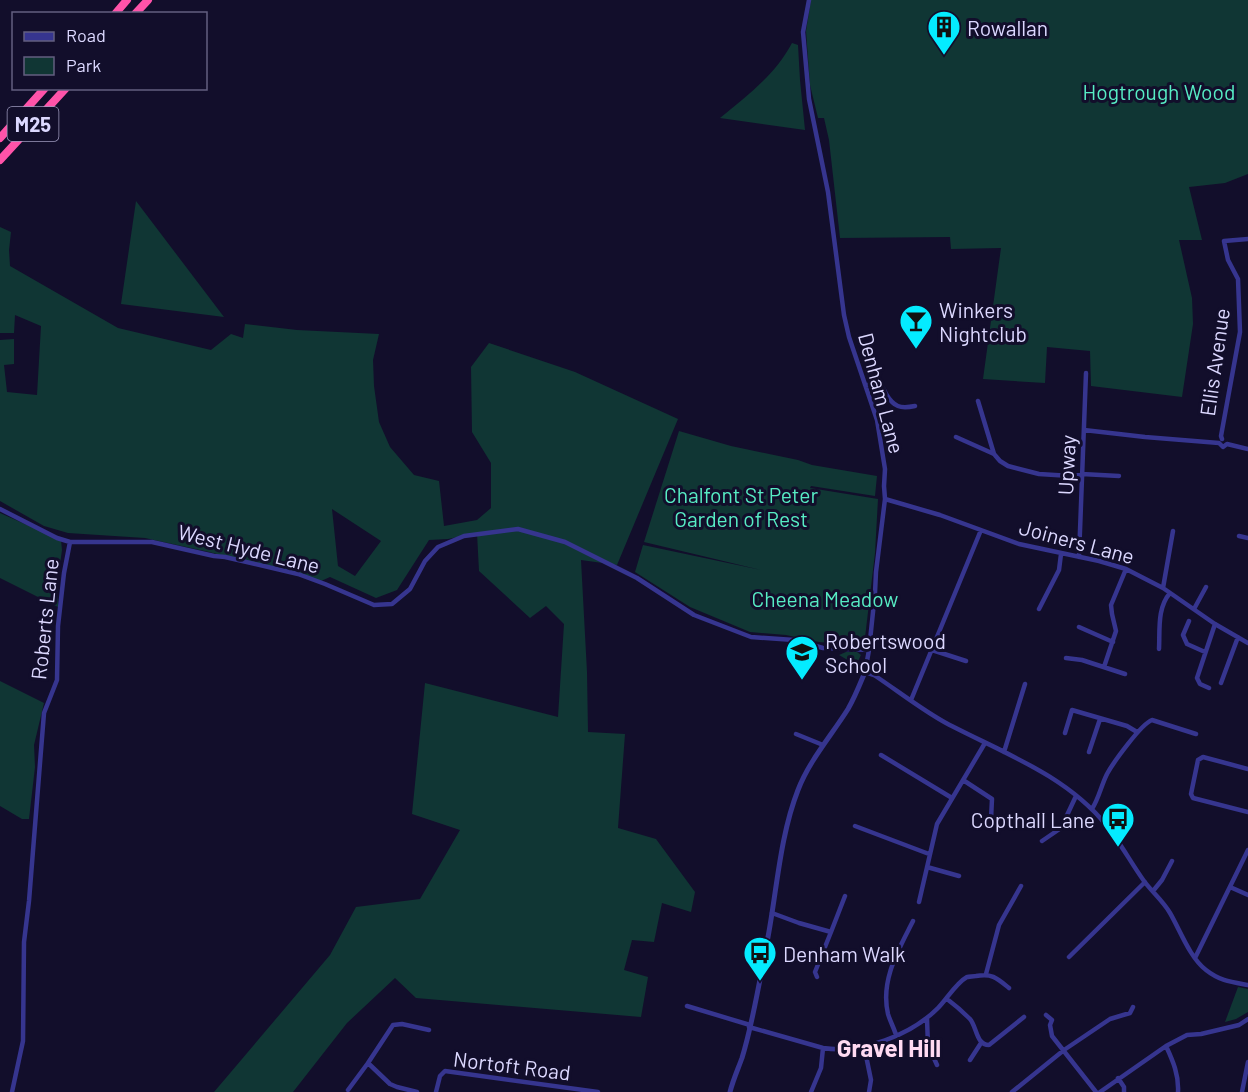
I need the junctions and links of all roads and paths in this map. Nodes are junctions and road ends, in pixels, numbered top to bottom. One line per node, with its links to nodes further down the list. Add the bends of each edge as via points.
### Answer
1 (127, 0): 4 (highway)
2 (148, 0): 5 (highway)
3 (809, 0): 14 (street, Denham Lane, via 802,32 809,99 828,192 844,315)
4 (117, 12)
5 (137, 12)
6 (43, 90): 8 (highway, M25)
7 (64, 90): 9 (highway, M25)
8 (0, 138)
9 (0, 160)
10 (1247, 239): 11 (street, Ellis Avenue, via 1224,241 1238,279)
11 (1239, 294): 12 (street); 19 (street, Ellis Avenue, via 1240,332)
12 (1247, 294)
13 (1086, 373): 17 (street, Upway)
14 (865, 385): 16 (street, via 884,389 890,401 900,407); 24 (street, Denham Lane, via 877,420 885,469)
15 (978, 401): 21 (street)
16 (915, 406)
17 (1084, 430): 19 (street); 22 (street, Upway)
18 (956, 437): 21 (street)
19 (1220, 441): 20 (street, via 1226,439 1227,444)
20 (1248, 449)
21 (994, 454): 22 (street, via 1008,466 1040,474)
22 (1082, 474): 23 (street); 32 (street, Upway)
23 (1119, 476)
24 (885, 499): 26 (street, Joiners Lane); 46 (street, Denham Lane)
25 (0, 508): 30 (street, West Hyde Lane)
26 (981, 530): 31 (street, Joiners Lane); 47 (street)
27 (1173, 531): 35 (street)
28 (1239, 536): 29 (street)
29 (1248, 538)
30 (70, 542): 46 (street, West Hyde Lane, via 152,542 298,574 374,605 392,604 410,589 425,561 438,547 464,536 519,529 565,542 637,578 694,615 751,637); 121 (street, Roberts Lane, via 58,626 57,680 44,713 24,942 23,1041)
31 (1061, 554): 32 (street, Joiners Lane); 37 (street, via 1059,570)
32 (1079, 557): 33 (street, Joiners Lane)
33 (1126, 569): 35 (street, Joiners Lane); 43 (street, via 1112,605 1116,631)
34 (1206, 587): 38 (street)
35 (1163, 588): 36 (street, Joiners Lane)
36 (1170, 593): 38 (street, Joiners Lane); 45 (street, via 1162,609)
37 (1039, 609)
38 (1194, 609): 40 (street, Joiners Lane)
39 (1189, 621): 48 (street, via 1183,635 1187,644)
40 (1215, 624): 42 (street, Joiners Lane); 48 (street)
41 (1078, 627): 43 (street)
42 (1238, 637): 44 (street, Joiners Lane); 54 (street)
43 (1113, 642): 51 (street)
44 (1248, 643)
45 (1159, 649)
46 (868, 650): 52 (street, Denham Lane)
47 (932, 650): 50 (street); 57 (street)
48 (1205, 652): 56 (street, via 1197,678)
49 (1066, 658): 51 (street)
50 (966, 661)
51 (1104, 667): 53 (street)
52 (865, 672): 57 (street); 64 (street, Denham Lane, via 850,706)
53 (1125, 674)
54 (1221, 683)
55 (1024, 684): 65 (street)
56 (1209, 688)
57 (911, 700): 63 (street)
58 (1100, 718): 59 (street); 61 (street, via 1072,708); 66 (street)
59 (1137, 732): 62 (street, via 1152,720); 72 (street, via 1107,773)
60 (796, 734): 64 (street)
61 (1065, 734)
62 (1196, 734)
63 (985, 743): 65 (street); 69 (street)
64 (823, 745): 89 (street, Denham Lane, via 801,782 790,812)
65 (1004, 752): 70 (street)
66 (1089, 752)
67 (881, 755): 71 (street)
68 (1248, 769): 73 (street, via 1203,757 1198,760 1191,794 1193,798)
69 (963, 780): 71 (street); 74 (street, via 992,799)
70 (1076, 796): 72 (street); 76 (street, via 1061,828)
71 (952, 798): 78 (street, via 937,824)
72 (1092, 809): 82 (street)
73 (1248, 812)
74 (991, 819)
75 (855, 826): 78 (street)
76 (1042, 841)
77 (1248, 850): 84 (street)
78 (929, 854): 80 (street)
79 (1172, 861): 85 (street)
80 (927, 867): 81 (street); 88 (street)
81 (959, 876)
82 (1145, 882): 85 (street); 92 (street)
83 (1021, 886): 94 (street, via 999,925)
84 (1230, 887): 86 (street); 93 (street)
85 (1153, 891): 93 (street)
86 (1248, 895)
87 (845, 896): 91 (street)
88 (919, 902)
89 (772, 913): 91 (street); 105 (street, Denham Lane)
90 (913, 921): 108 (street, via 891,966 887,984 888,1013)
91 (831, 932): 95 (street, via 815,972)
92 (1070, 957)
93 (1195, 958): 96 (street, via 1223,981)
94 (986, 974): 97 (street); 98 (street, via 967,977)
95 (817, 977)
96 (1248, 985)
97 (1009, 988)
98 (947, 999): 103 (street); 110 (street, via 972,1020)
99 (687, 1006): 105 (street)
100 (1133, 1007): 114 (street, via 1130,1013 1110,1019)
101 (1046, 1015): 114 (street, via 1052,1020 1052,1036)
102 (1024, 1017): 110 (street, via 989,1045)
103 (927, 1019): 108 (street); 118 (street, via 928,1045)
104 (1248, 1019): 107 (street)
105 (750, 1026): 113 (street); 125 (street, Denham Lane)
106 (429, 1030): 117 (street, via 393,1025)
107 (1201, 1034): 109 (street); 112 (street, via 1186,1035)
108 (896, 1035): 111 (street)
109 (1202, 1040)
110 (981, 1043): 115 (street)
111 (864, 1046): 113 (street); 127 (street, via 871,1080)
112 (1166, 1046): 119 (street); 131 (street, via 1179,1082)
113 (824, 1048): 126 (street)
114 (1064, 1050): 128 (street); 129 (street)
115 (970, 1060)
116 (1248, 1062): 132 (street)
117 (368, 1063): 120 (street); 122 (street, via 390,1084)
118 (938, 1065)
119 (1118, 1078): 129 (street); 130 (street)
120 (348, 1090)
121 (12, 1092)
122 (417, 1092)
123 (436, 1092): 124 (street, Nortoft Road, via 445,1071)
124 (598, 1092)
125 (730, 1092)
126 (811, 1092)
127 (869, 1092)
128 (1012, 1092)
129 (1098, 1092)
130 (1124, 1092)
131 (1178, 1092)
132 (1242, 1092)

